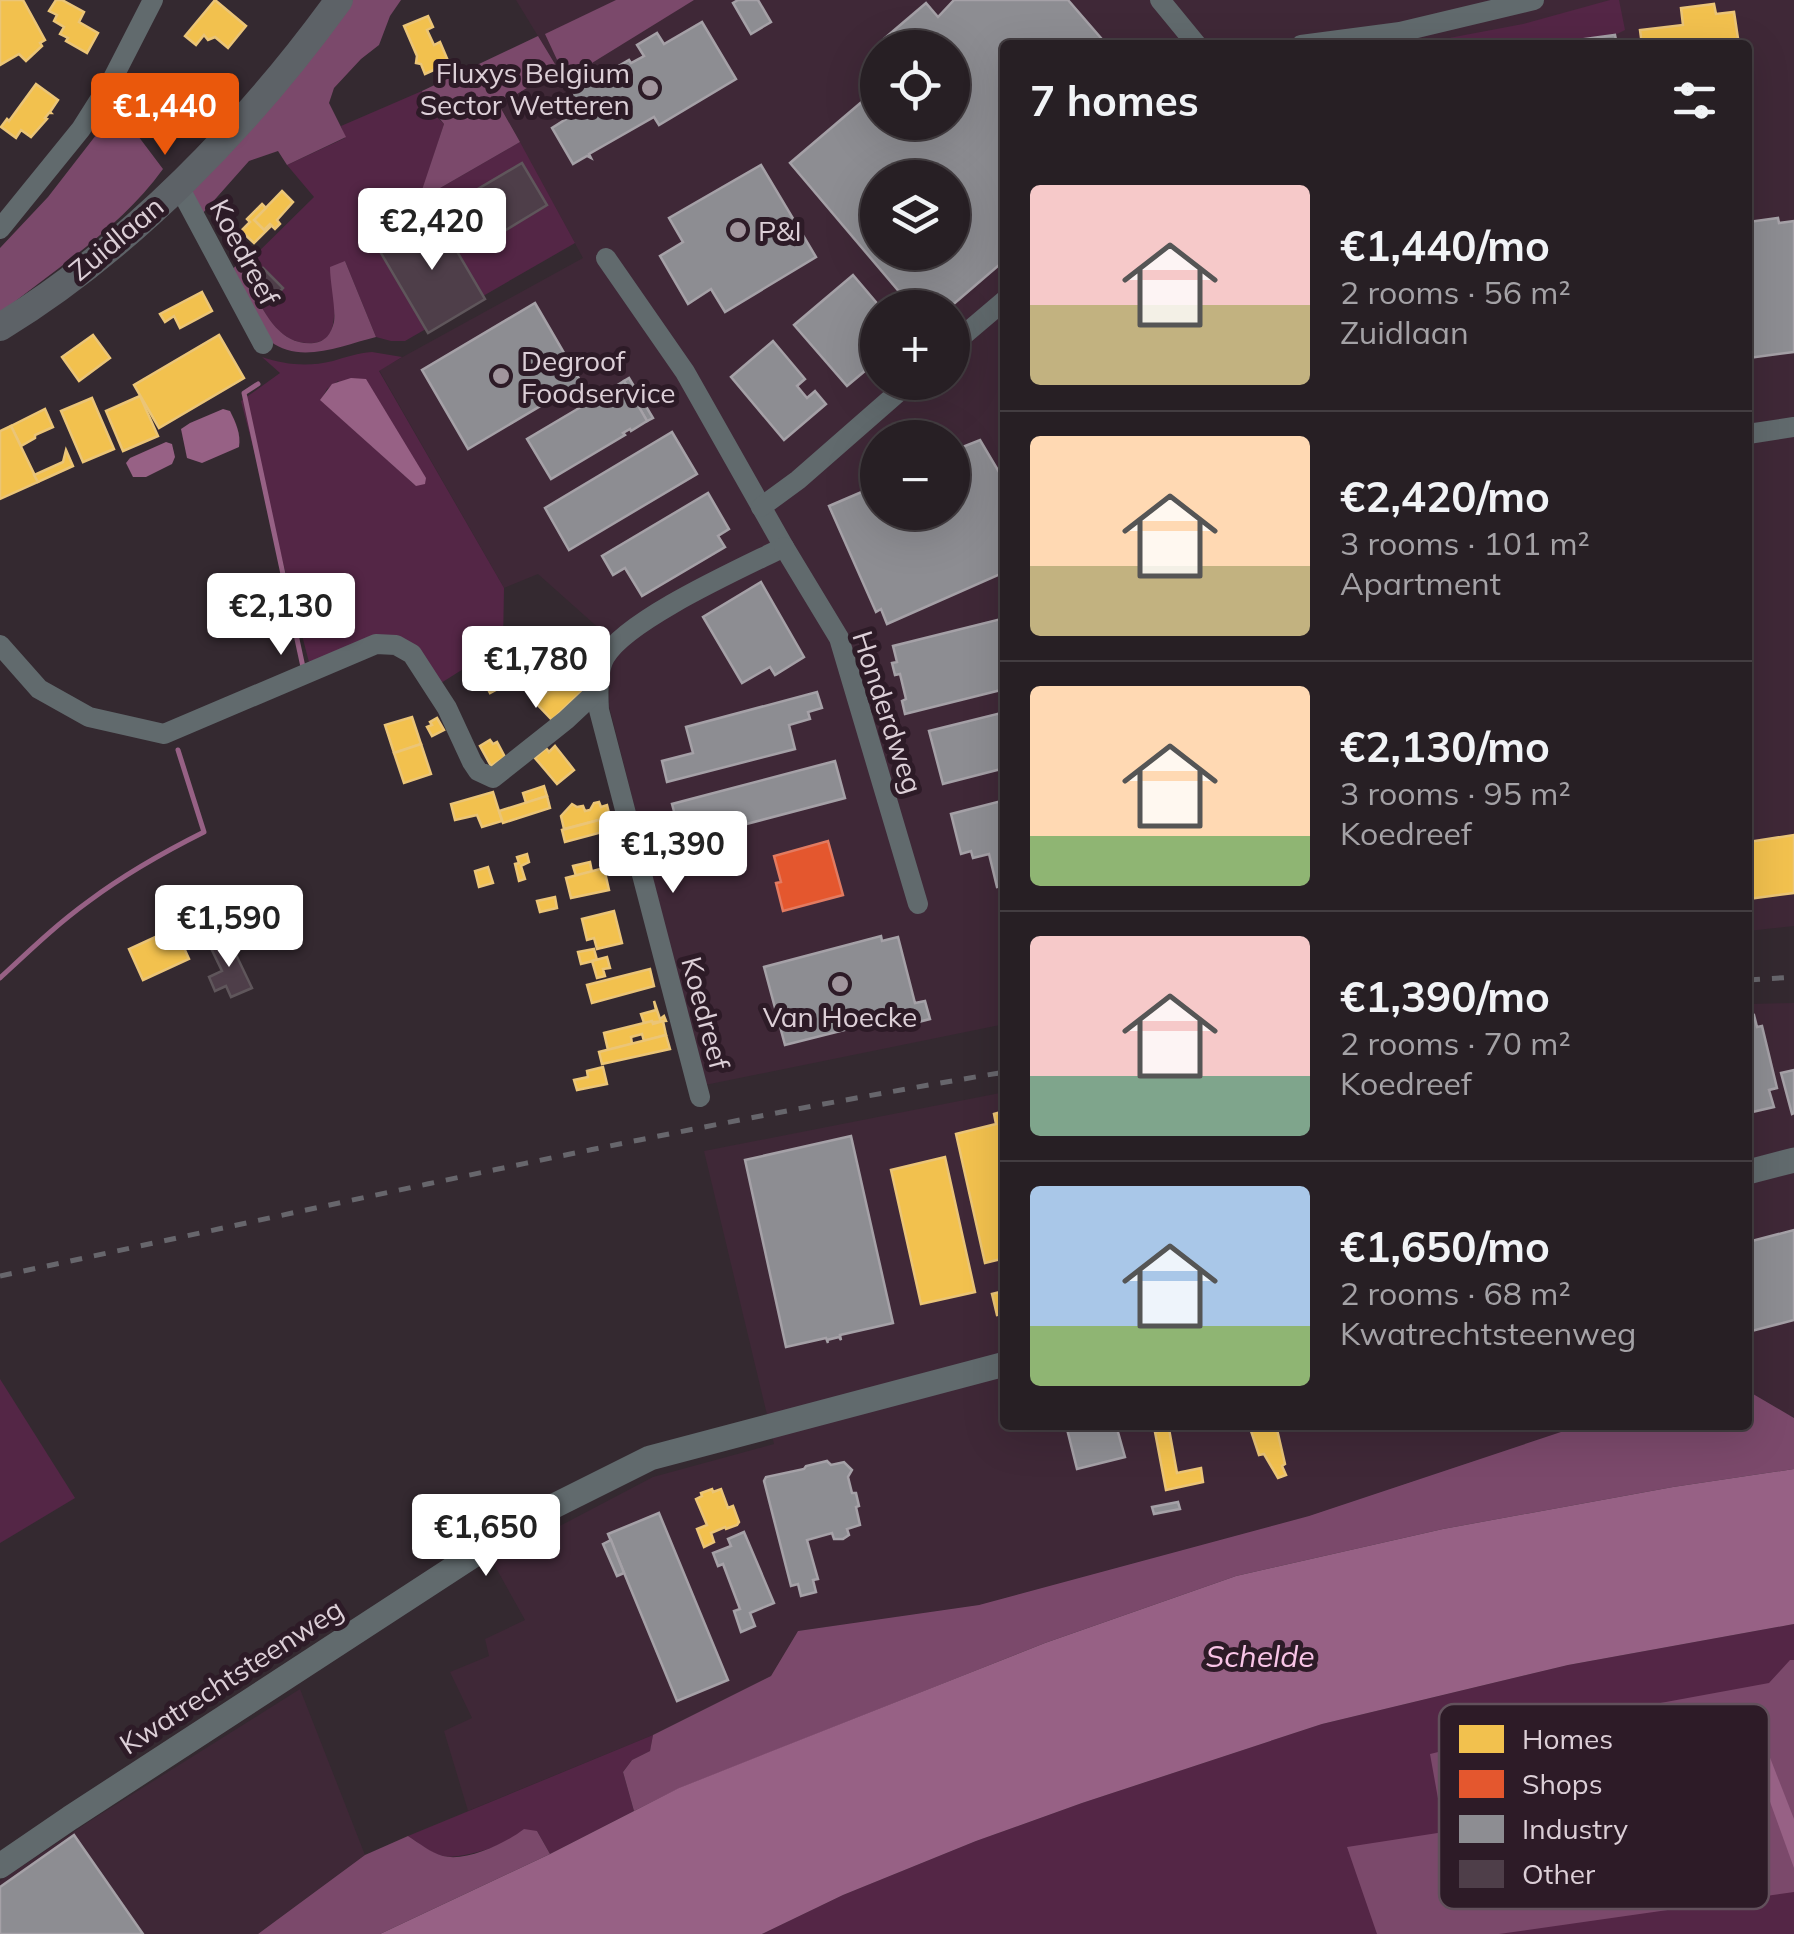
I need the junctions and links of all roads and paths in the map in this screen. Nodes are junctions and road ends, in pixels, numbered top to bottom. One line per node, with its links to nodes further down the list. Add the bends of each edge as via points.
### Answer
1 (154, 0): 8 (street, via 81,129)
2 (339, 0): 7 (main road, Zuidlaan, via 256,104)
3 (1160, 0): 5 (street)
4 (1534, 0): 6 (street)
5 (1193, 40)
6 (1339, 40)
7 (178, 185): 11 (main road, Zuidlaan, via 123,237); 13 (street, Koedreef)
8 (3, 222)
9 (606, 258): 17 (street, Honderdweg, via 685,372)
10 (1000, 304): 12 (street)
11 (0, 327)
12 (970, 330)
13 (263, 344)
14 (889, 400): 17 (street)
15 (1794, 428): 16 (street)
16 (1752, 433)
17 (761, 507): 18 (street, Honderdweg)
18 (784, 547): 20 (street, via 632,629 603,659); 21 (street, Honderdweg, via 839,638)
19 (0, 644): 20 (street, via 39,690 89,717 164,734 376,644 396,645 412,654 478,771 494,778)
20 (598, 700): 22 (street, Koedreef)
21 (918, 904)
22 (700, 1097)
23 (1794, 1160): 24 (street)
24 (1752, 1171)
25 (1000, 1365): 26 (street, Kwatrechtsteenweg, via 650,1458 532,1516)
26 (0, 1866)

